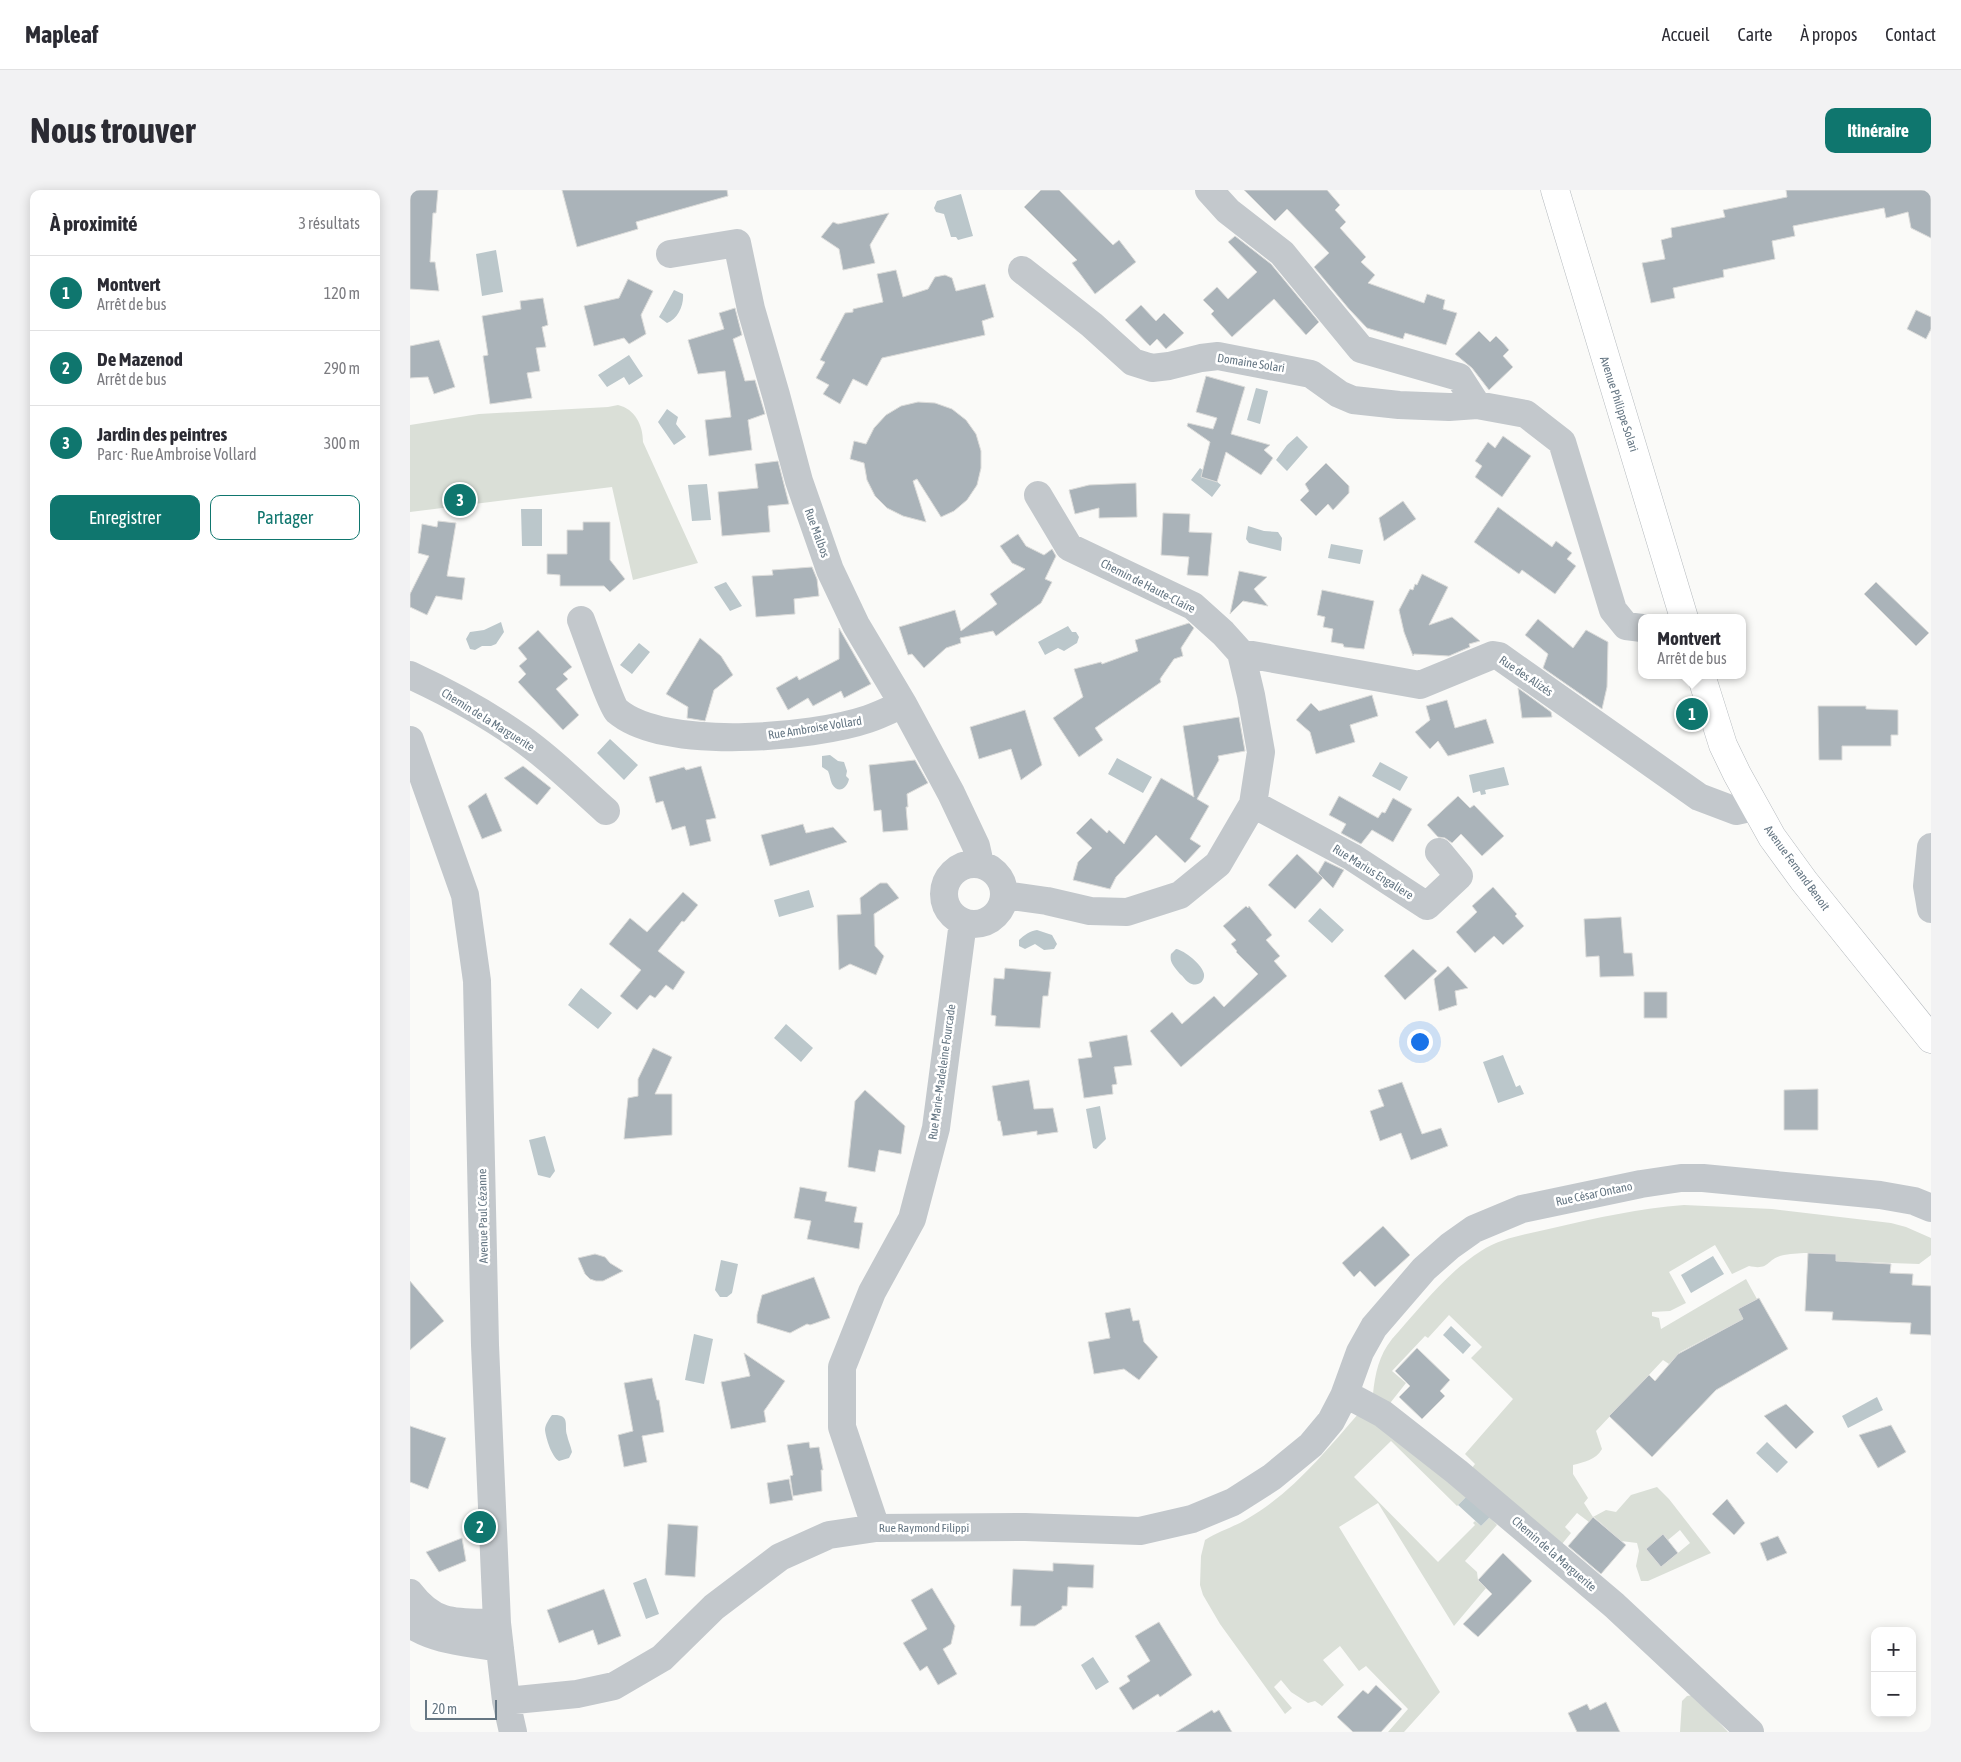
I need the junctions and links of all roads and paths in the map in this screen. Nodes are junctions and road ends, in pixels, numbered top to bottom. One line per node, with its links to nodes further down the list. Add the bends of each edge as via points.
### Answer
1 (1209, 190): 5 (street, via 1228,211 1282,253 1361,349 1458,377)
2 (1555, 190): 7 (main road, Avenue Philippe Solari)
3 (670, 254): 13 (street, Rue Malbos, via 736,243 798,481 827,561 856,625)
4 (1022, 270): 5 (street, Domaine Solari, via 1134,362 1152,368 1218,356 1311,374 1353,400 1399,405)
5 (1477, 405): 9 (street, Domaine Solari, via 1526,414 1562,442 1613,610 1626,626)
6 (1038, 495): 10 (street, Chemin de Haute-Claire, via 1069,547 1193,606)
7 (1683, 614)
8 (581, 620): 13 (street, Rue Ambroise Vollard, via 616,710 639,724 677,733 740,738 777,736 868,719)
9 (1638, 628)
10 (1241, 653): 15 (street, Chemin de Haute-Claire, via 1261,752); 16 (street, Rue des Alizés, via 1420,685 1493,655 1499,656 1699,797 1736,811)
11 (410, 675): 17 (street, Chemin de la Marguerite, via 454,696 521,738)
12 (1702, 679): 16 (main road, Avenue Fernand Benoit, via 1723,745)
13 (903, 704): 20 (street, Rue Malbos, via 951,792 976,846)
14 (410, 740): 30 (street, Avenue Paul Cézanne, via 465,895 477,981 485,1345)
15 (1253, 804): 19 (street, Rue Marius Engaliere, via 1352,857 1427,906 1459,876); 21 (street, Chemin de Haute-Claire, via 1218,864 1180,895 1128,912 1090,911)
16 (1754, 807): 24 (main road, Avenue Fernand Benoit, via 1804,881)
17 (606, 811)
18 (1931, 847): 22 (street, via 1927,886)
19 (1439, 852)
20 (980, 864): 21 (street, via 1000,878); 23 (street, via 971,863 954,870 944,885 944,903 948,911)
21 (1004, 895): 23 (street, via 1002,904 991,919 982,923)
22 (1931, 909)
23 (963, 922): 27 (street, Rue Marie-Madeleine Fourcade, via 936,1128 912,1219 872,1292 842,1367 842,1427)
24 (1931, 1039)
25 (1931, 1208): 26 (street, Rue César Ontano, via 1914,1200 1880,1194 1681,1178 1522,1209 1474,1229 1424,1269 1374,1327 1360,1352)
26 (1344, 1396): 27 (street, Rue Raymond Filippi, via 1331,1421 1311,1445 1272,1477 1233,1502 1192,1519 1140,1532 1025,1527); 33 (street, Chemin de la Marguerite, via 1383,1414 1464,1478 1614,1606)
27 (876, 1528): 31 (street, Rue Raymond Filippi, via 829,1535 780,1557 714,1607 662,1658 614,1686 578,1694)
28 (410, 1593): 29 (street, via 419,1605)
29 (418, 1629): 30 (street, via 451,1622)
30 (498, 1635): 31 (street, Avenue Paul Cézanne)
31 (506, 1702): 32 (street, Avenue Paul Cézanne)
32 (513, 1732)
33 (1750, 1732)

